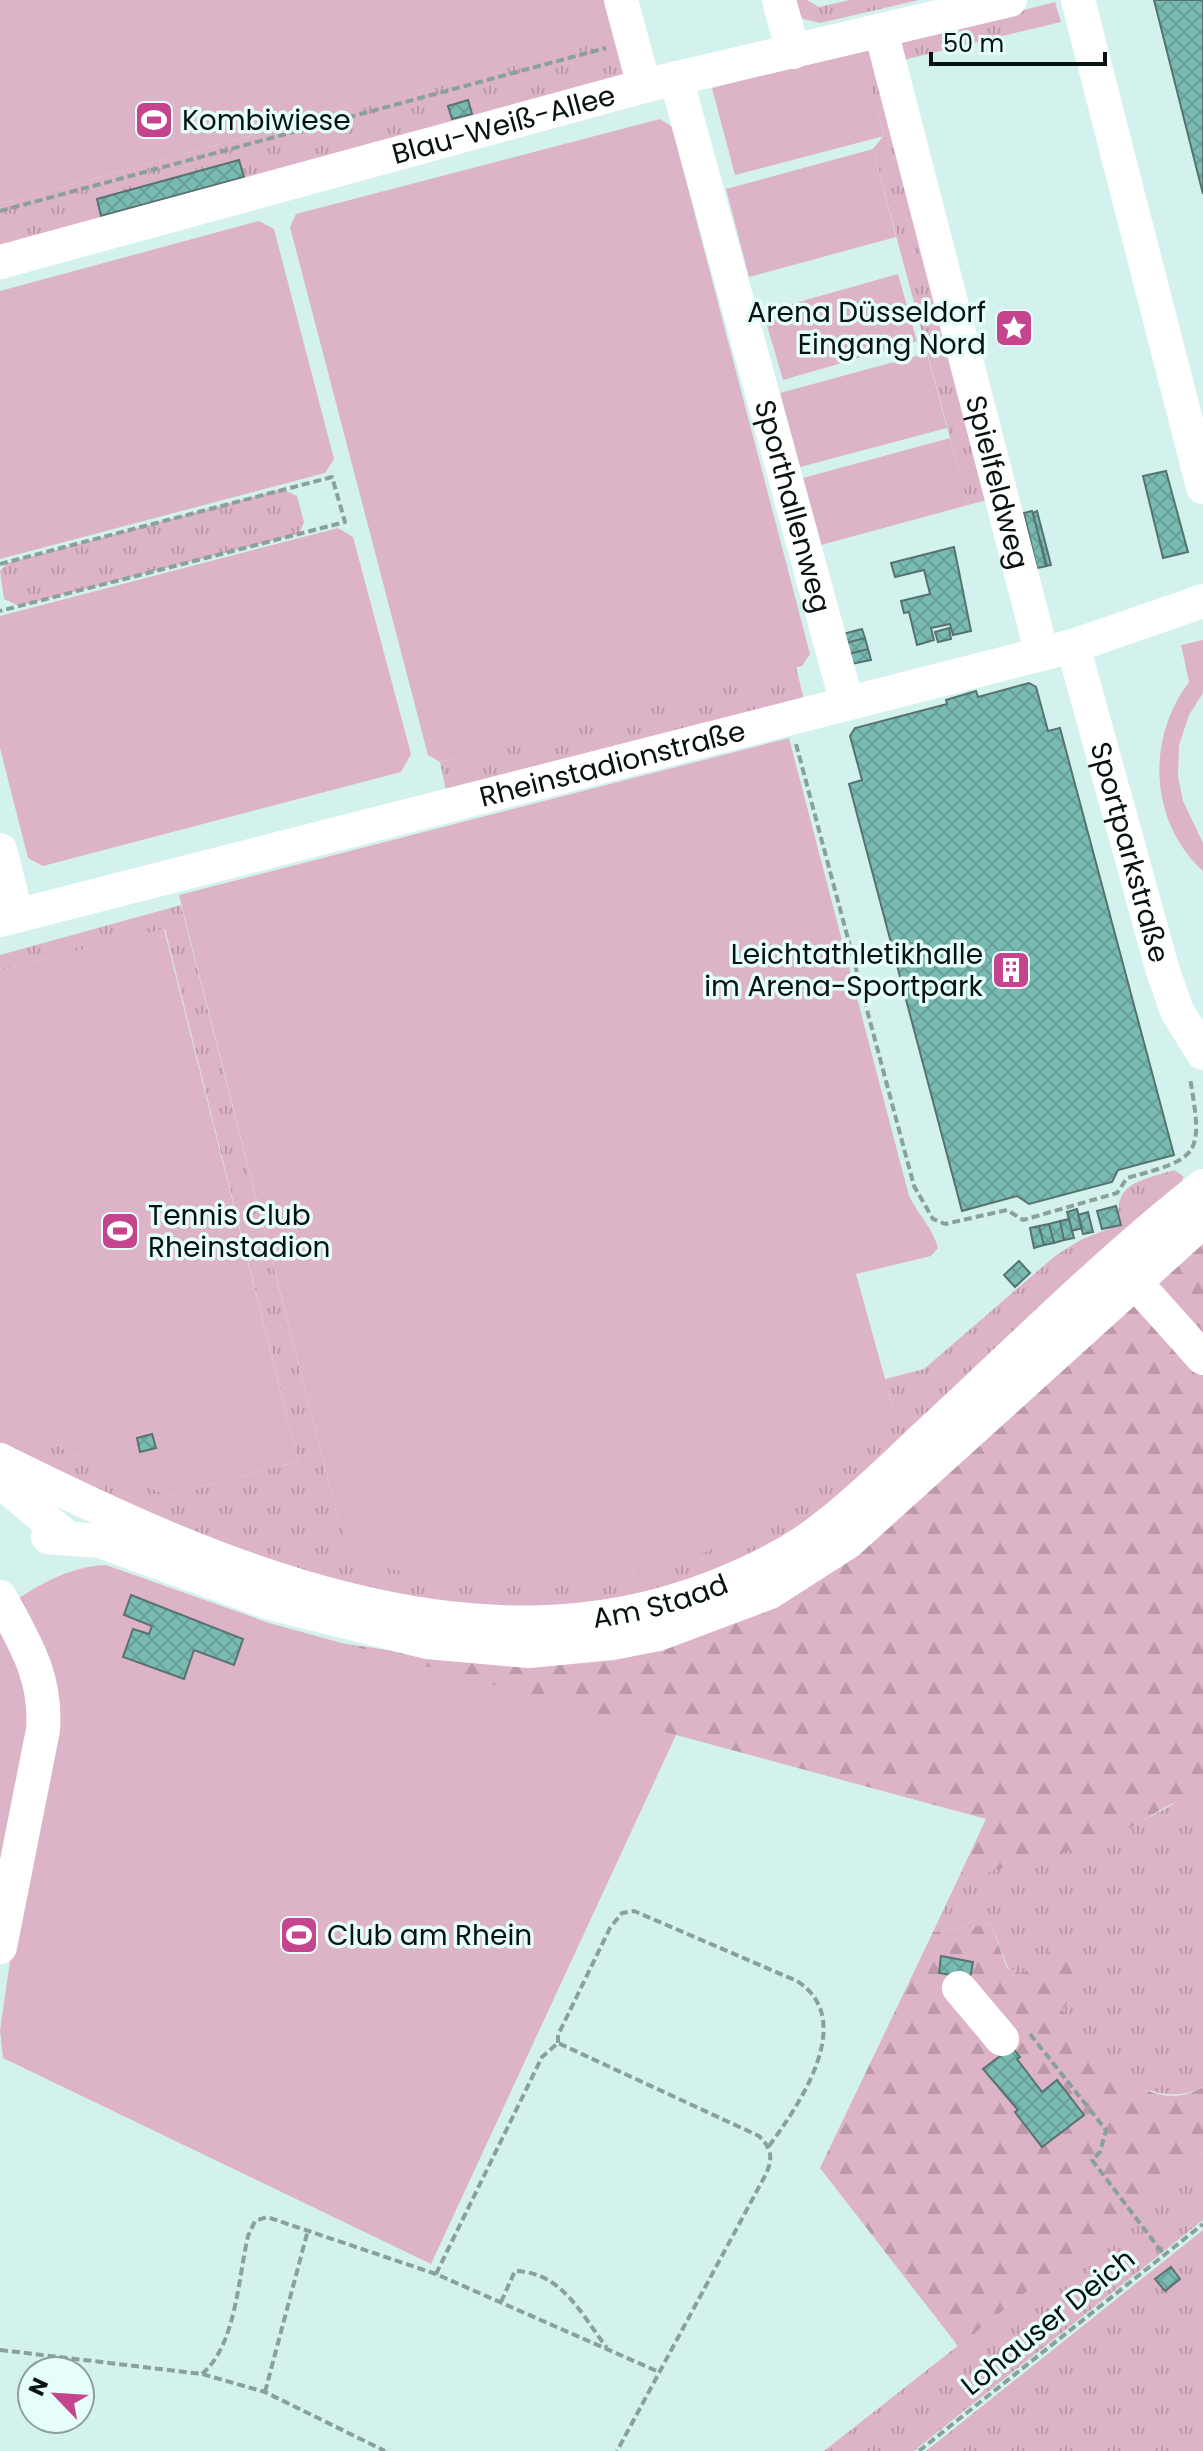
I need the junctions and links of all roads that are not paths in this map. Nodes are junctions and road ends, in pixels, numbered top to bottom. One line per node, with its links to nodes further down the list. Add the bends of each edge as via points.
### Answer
1 (621, 0): 7 (street, Sporthallenweg, via 632,41)
2 (779, 0): 6 (street)
3 (1010, 0): 5 (street, Blau-Weiß-Allee)
4 (1078, 0): 9 (street)
5 (881, 31): 6 (street, Blau-Weiß-Allee); 11 (street, Spielfeldweg)
6 (793, 52): 7 (street, Blau-Weiß-Allee)
7 (660, 82): 8 (street, Blau-Weiß-Allee); 12 (street, Sporthallenweg)
8 (0, 262)
9 (1203, 487)
10 (1203, 601): 11 (street, Rheinstadionstraße)
11 (1057, 650): 12 (street, Rheinstadionstraße); 15 (street, Sportparkstraße, via 1177,1011)
12 (847, 703): 14 (street, Rheinstadionstraße)
13 (0, 850): 14 (street)
14 (8, 918)
15 (1200, 1050)
16 (1203, 1186): 22 (street, Am Staad, via 825,1528 739,1577 657,1607 546,1624 435,1617 386,1608)
17 (1203, 1221): 18 (street, Am Staad)
18 (1134, 1281): 19 (street); 22 (street, Am Staad, via 848,1542 770,1592 658,1634 529,1651 427,1642 270,1603)
19 (1203, 1358)
20 (0, 1460): 22 (street, Am Staad)
21 (0, 1476): 22 (street, Am Staad, via 56,1536)
22 (105, 1527)
23 (0, 1597): 24 (street, via 42,1681 45,1702)
24 (0, 1947)
25 (959, 1988): 26 (street)
26 (1011, 2030)

